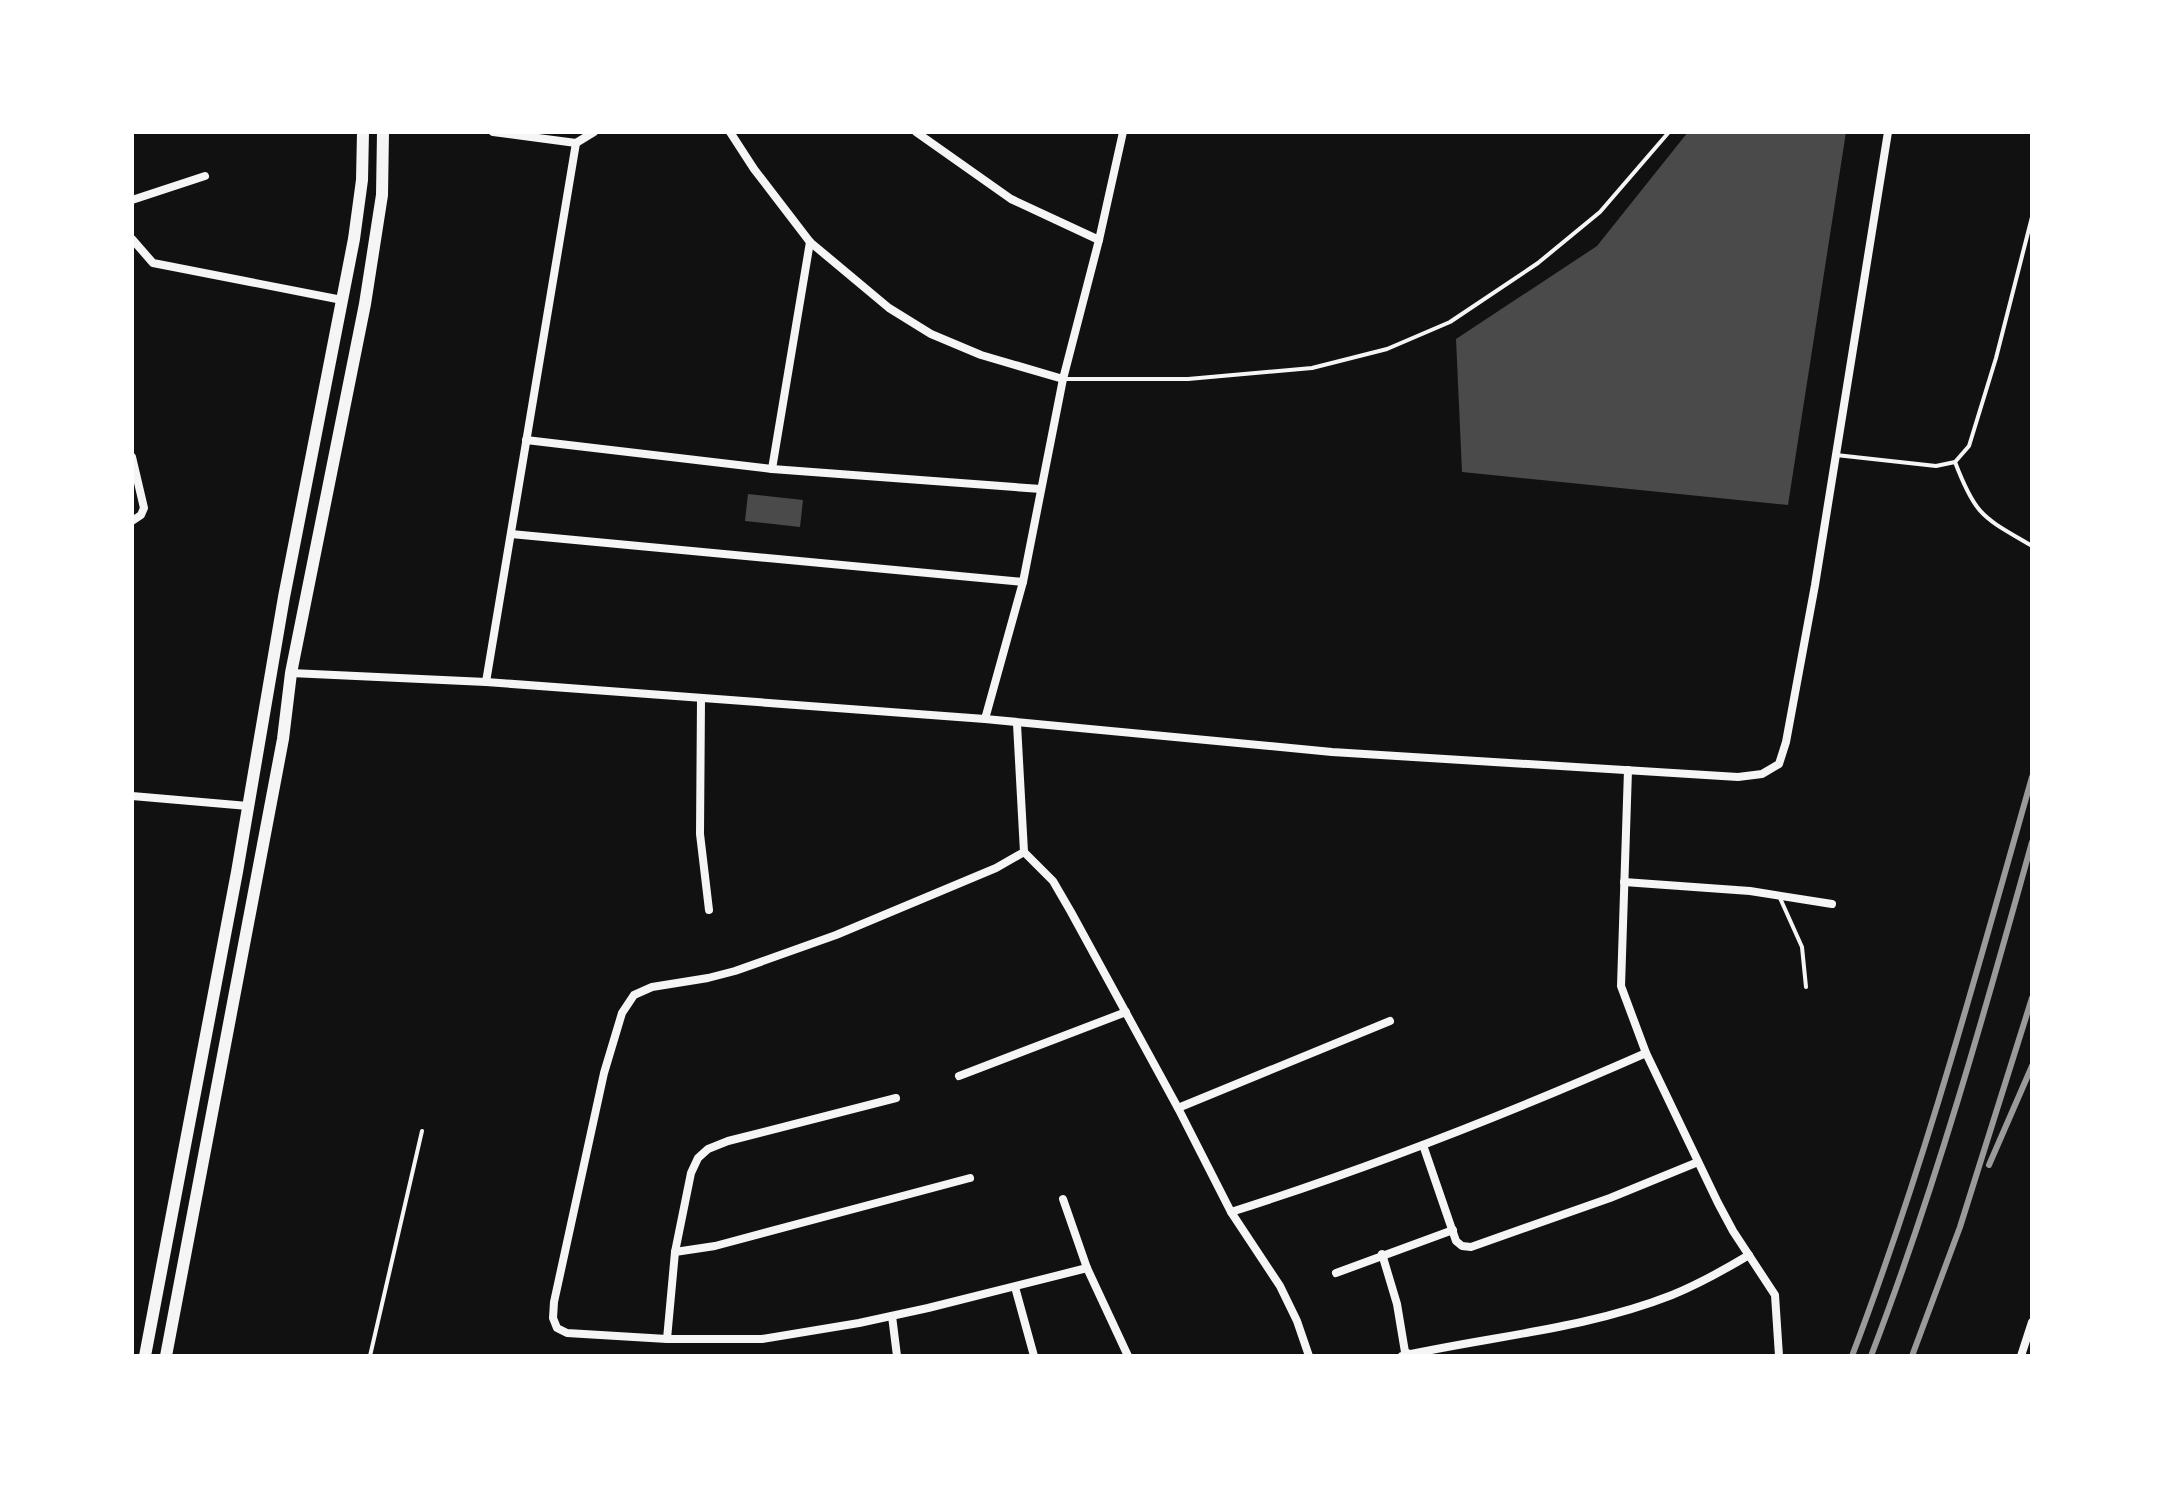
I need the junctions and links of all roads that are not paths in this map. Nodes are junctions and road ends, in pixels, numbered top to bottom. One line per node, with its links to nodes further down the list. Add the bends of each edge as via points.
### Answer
1 (363, 132): 17 (main road, via 362,180)
2 (383, 132): 29 (main road, via 382,195 365,304)
3 (493, 132): 10 (street)
4 (594, 132): 10 (street)
5 (730, 132): 16 (street)
6 (916, 132): 15 (street, via 1011,199)
7 (1123, 132): 15 (street)
8 (1669, 132): 18 (lane, via 1600,212 1538,263 1450,322 1387,349 1312,368 1188,379)
9 (1888, 132): 20 (street)
10 (576, 143): 19 (street)
11 (205, 176): 12 (street)
12 (132, 200)
13 (2032, 217): 22 (lane, via 1969,446)
14 (132, 239): 17 (street, via 153,263)
15 (1099, 240): 18 (street)
16 (810, 242): 18 (street, via 889,308 931,334); 23 (street)
17 (342, 300): 36 (main road)
18 (1063, 379): 24 (street)
19 (526, 440): 23 (street); 26 (street)
20 (1836, 455): 22 (lane, via 1936,466); 34 (street, via 1779,764 1762,774 1738,777)
21 (132, 457): 25 (street, via 144,508)
22 (1955, 462): 27 (lane, via 1969,497 1985,518)
23 (772, 469): 24 (street)
24 (1041, 489): 28 (street)
25 (132, 521)
26 (511, 534): 28 (street); 30 (street)
27 (2032, 546)
28 (1023, 582): 32 (street)
29 (291, 673): 30 (street); 67 (main road, via 281,754)
30 (486, 682): 31 (street)
31 (701, 699): 32 (street); 41 (street, via 700,834)
32 (985, 719): 33 (street)
33 (1017, 724): 34 (street, via 1332,752); 37 (street)
34 (1628, 770): 38 (street)
35 (132, 796): 36 (street)
36 (248, 806): 66 (main road)
37 (1024, 852): 43 (street, via 1053,881); 64 (street, via 836,935 735,971 634,995 622,1013 604,1073 553,1318 567,1333)
38 (1624, 882): 39 (street); 45 (street, via 1621,986)
39 (1779, 896): 40 (street); 42 (lane, via 1802,947)
40 (1832, 904)
41 (709, 910)
42 (1806, 987)
43 (1126, 1012): 46 (street); 48 (street)
44 (1390, 1021): 48 (street)
45 (1646, 1053): 50 (street); 51 (street)
46 (959, 1076)
47 (896, 1098): 56 (street, via 708,1149 691,1173)
48 (1178, 1108): 54 (street)
49 (422, 1131): 68 (lane)
50 (1423, 1145): 54 (street); 55 (street)
51 (1698, 1162): 55 (street, via 1471,1247 1456,1241); 58 (street)
52 (970, 1178): 56 (street)
53 (1063, 1199): 59 (street)
54 (1231, 1212): 72 (street, via 1280,1286)
55 (1453, 1230): 57 (street)
56 (675, 1252): 64 (street)
57 (1382, 1254): 60 (street); 65 (street, via 1405,1352)
58 (1749, 1255): 65 (street, via 1713,1277 1618,1313); 74 (street, via 1775,1295)
59 (1087, 1268): 61 (street); 71 (street)
60 (1336, 1273)
61 (1015, 1287): 62 (street); 70 (street)
62 (892, 1316): 64 (street, via 762,1339); 69 (street)
63 (2032, 1322): 75 (street)
64 (667, 1339)
65 (1412, 1355): 73 (street)
66 (145, 1356)
67 (166, 1356)
68 (370, 1356)
69 (897, 1356)
70 (1034, 1356)
71 (1128, 1356)
72 (1309, 1356)
73 (1402, 1356)
74 (1779, 1356)
75 (2021, 1356)

